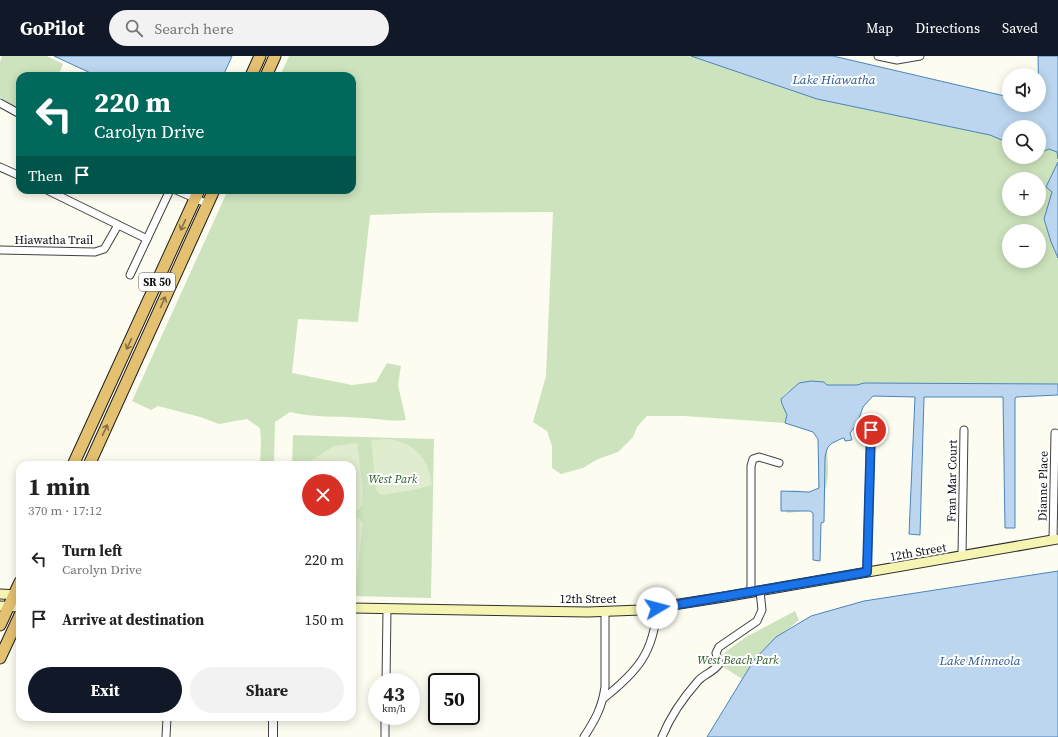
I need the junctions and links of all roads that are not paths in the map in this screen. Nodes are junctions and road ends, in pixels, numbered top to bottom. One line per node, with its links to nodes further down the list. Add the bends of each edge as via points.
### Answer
1 (260, 56): 5 (highway)
2 (275, 56): 6 (highway)
3 (878, 56): 4 (street, via 897,60)
4 (920, 56)
5 (253, 72)
6 (268, 72)
7 (0, 104): 8 (street)
8 (16, 112)
9 (0, 167): 10 (street)
10 (16, 174)
11 (55, 194): 16 (street)
12 (168, 194): 17 (street)
13 (197, 194): 15 (street); 23 (highway, SR 50, one-way to 23)
14 (212, 194): 15 (highway, SR 50)
15 (208, 204): 24 (highway, SR 50, one-way to 15)
16 (118, 225): 17 (street); 18 (street, Hiawatha Trail, via 106,246 95,252)
17 (147, 239): 19 (street)
18 (0, 250)
19 (130, 275)
20 (871, 430): 28 (street)
21 (964, 430): 27 (street, Fran Mar Court)
22 (1055, 433): 26 (street, Dianne Place)
23 (75, 461)
24 (91, 461)
25 (779, 463): 29 (street, via 759,457 753,459 751,466)
26 (1055, 539): 27 (main road, 12th Street)
27 (962, 556): 28 (main road, 12th Street)
28 (867, 572): 29 (main road, 12th Street)
29 (755, 592): 35 (main road, 12th Street); 50 (street, via 762,610 757,621 719,647 716,653 719,664 690,691 677,708)
30 (0, 594): 31 (main road)
31 (16, 595)
32 (16, 597): 33 (highway)
33 (10, 606): 39 (highway)
34 (356, 608): 36 (main road, 12th Street)
35 (657, 608): 37 (main road, 12th Street); 42 (street, via 654,634 646,653 630,676)
36 (387, 609): 37 (main road, 12th Street); 41 (street)
37 (605, 612): 42 (street)
38 (16, 623): 40 (highway)
39 (0, 625)
40 (0, 658)
41 (386, 673)
42 (604, 698): 49 (street)
43 (167, 721): 46 (street)
44 (273, 721): 47 (street)
45 (385, 725): 48 (street)
46 (166, 737)
47 (273, 737)
48 (385, 737)
49 (584, 737)
50 (662, 737)

